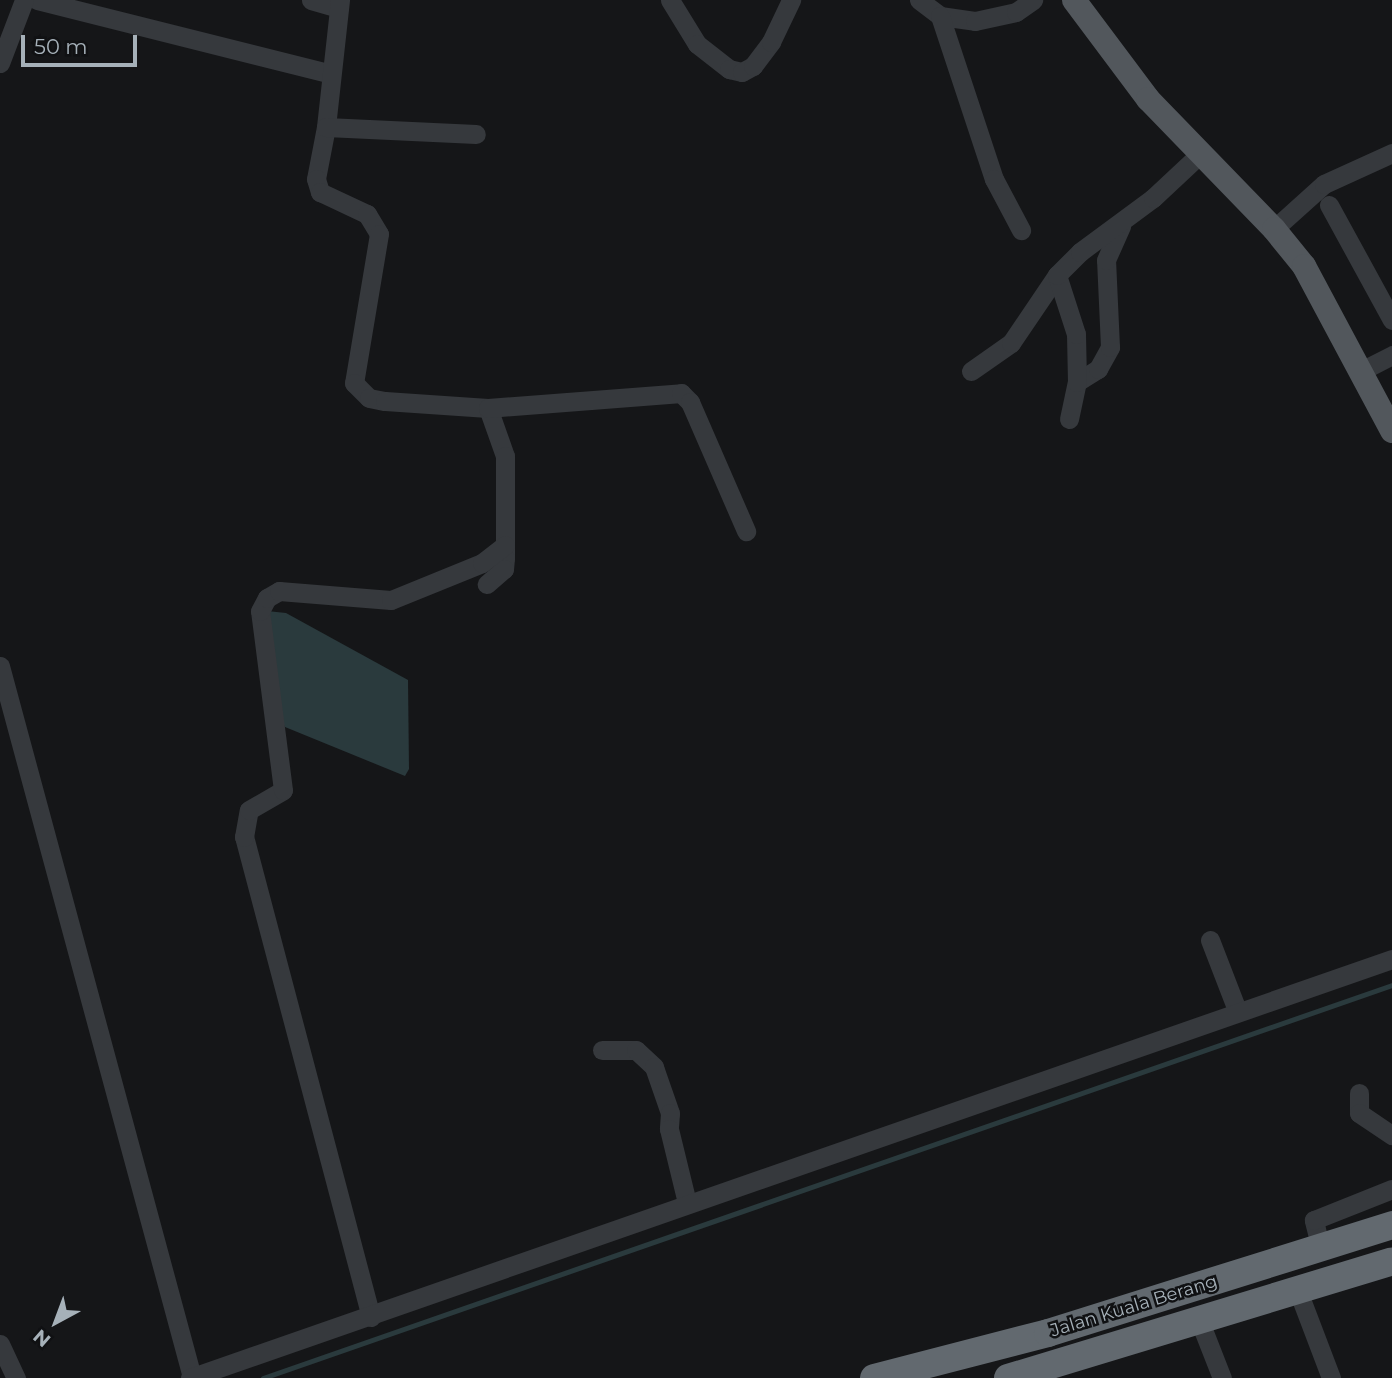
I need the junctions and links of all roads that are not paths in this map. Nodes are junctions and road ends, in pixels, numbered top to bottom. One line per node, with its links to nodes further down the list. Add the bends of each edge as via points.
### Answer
1 (24, 0): 11 (street)
2 (37, 0): 12 (street)
3 (311, 0): 9 (street)
4 (670, 0): 5 (street, via 697,44 729,69 742,72 753,66 771,42)
5 (791, 0)
6 (919, 0): 10 (street)
7 (1033, 0): 10 (street, via 995,19)
8 (1074, 0): 16 (main road, via 1148,99)
9 (339, 4): 12 (street)
10 (940, 16): 20 (street, via 994,179)
11 (0, 63)
12 (331, 74): 13 (street)
13 (327, 127): 14 (street); 27 (street, via 316,179 320,192 367,214 379,234 354,383 359,392 385,401)
14 (476, 134)
15 (1392, 153): 19 (street, via 1324,184)
16 (1199, 155): 18 (street); 19 (main road)
17 (1329, 205): 22 (street)
18 (1123, 222): 21 (street, via 1080,252); 26 (street, via 1106,260 1110,347 1098,369)
19 (1274, 229): 25 (main road, via 1304,266)
20 (1021, 230)
21 (1057, 275): 24 (street, via 1011,343); 26 (street, via 1076,334)
22 (1392, 320)
23 (1392, 355): 25 (street)
24 (971, 371)
25 (1361, 371): 29 (main road)
26 (1077, 382): 28 (street)
27 (488, 408): 30 (street, via 681,393 690,402); 31 (street, via 505,456)
28 (1069, 419)
29 (1392, 431)
30 (746, 531)
31 (505, 545): 32 (street, via 504,569); 46 (street, via 482,563 391,600 279,591 267,598 260,611 283,790 249,810 244,837)
32 (487, 584)
33 (0, 666): 50 (street)
34 (1210, 940): 36 (street)
35 (1392, 959): 36 (street)
36 (1237, 1010): 41 (street)
37 (602, 1050): 41 (street, via 636,1050 654,1067 670,1113 669,1129)
38 (1359, 1093): 39 (street, via 1359,1113)
39 (1392, 1135)
40 (1392, 1189): 43 (street, via 1314,1220)
41 (687, 1203): 46 (street)
42 (1392, 1225): 43 (highway, Jalan Kuala Berang)
43 (1321, 1249): 51 (highway, Jalan Kuala Berang, via 1048,1333)
44 (1392, 1261): 45 (highway, Jalan Kuala Berang)
45 (1298, 1291): 47 (highway, Jalan Kuala Berang); 54 (street)
46 (371, 1317): 50 (street)
47 (1200, 1322): 52 (highway, Jalan Kuala Berang); 53 (street)
48 (0, 1344): 49 (street)
49 (16, 1378)
50 (191, 1378)
51 (874, 1378)
52 (1008, 1378)
53 (1222, 1378)
54 (1331, 1378)

